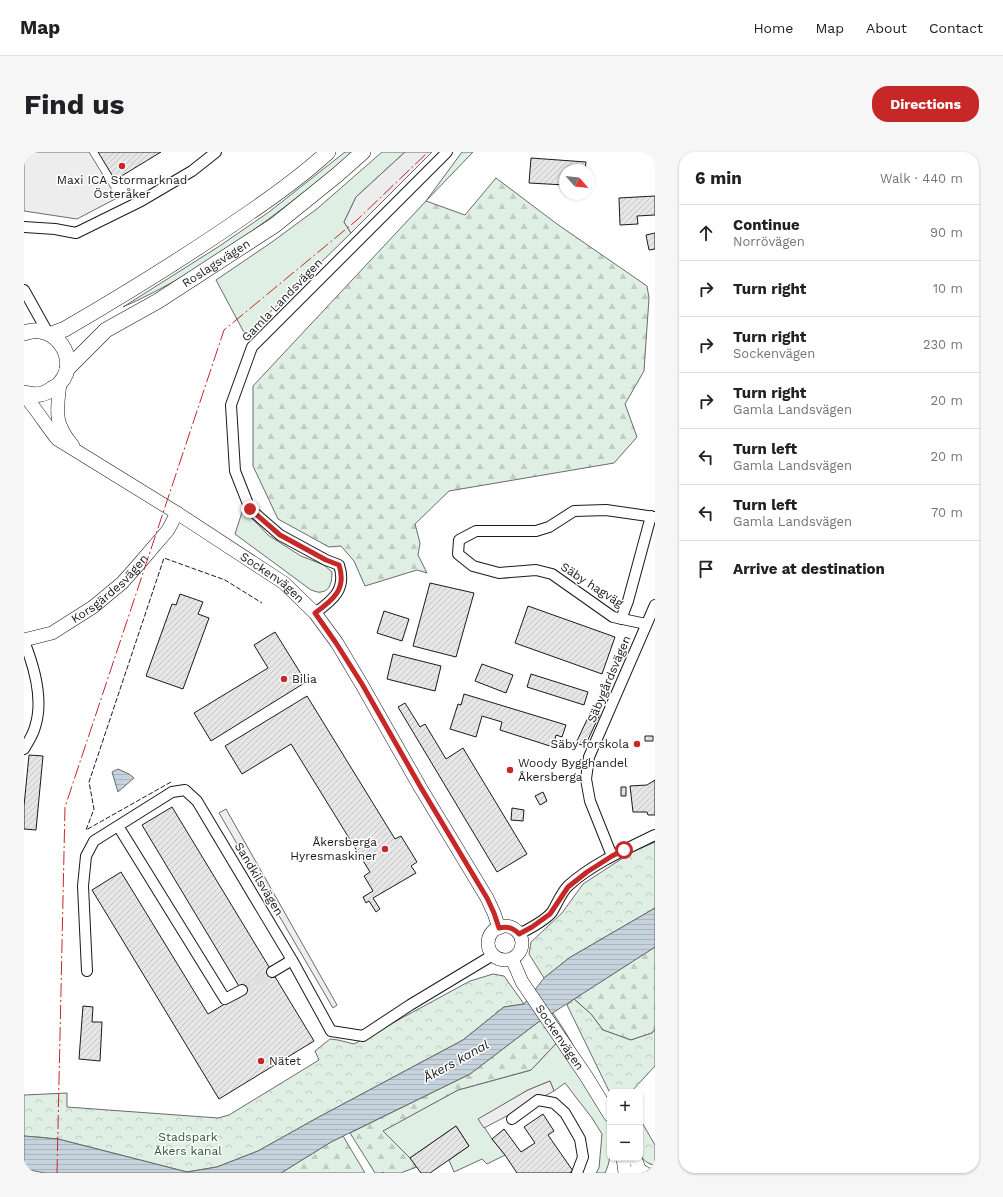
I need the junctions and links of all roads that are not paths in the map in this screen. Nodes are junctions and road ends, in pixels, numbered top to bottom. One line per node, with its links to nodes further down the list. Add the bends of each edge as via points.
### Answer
1 (216, 152): 5 (street, via 192,171 76,233)
2 (328, 152): 8 (main road, Roslagsvägen, via 268,200 211,240 65,329)
3 (363, 152): 9 (main road, Roslagsvägen, via 275,224 158,301 106,330)
4 (447, 152): 15 (street, Gamla Landsvägen, via 252,347 231,405 235,471 250,509 280,535 339,565 342,574 339,591)
5 (24, 227)
6 (24, 290): 8 (street)
7 (24, 333): 8 (main road, via 34,330)
8 (50, 334): 9 (main road, via 64,347 68,362)
9 (64, 376): 10 (main road, Roslagsvägen, via 49,392); 11 (street, Sockenvägen, via 57,419 65,436)
10 (24, 394): 11 (street, Sockenvägen, via 57,439)
11 (79, 454): 12 (street, Sockenvägen)
12 (177, 513): 15 (street, Sockenvägen, via 284,583); 18 (street, Korsgärdesvägen, via 168,530 122,583 93,607 52,633)
13 (653, 517): 16 (street); 16 (street, Säby hagväg, via 606,510 574,511 549,527 536,531 476,531 459,540 458,554 473,566 499,573 536,570 552,574 613,617)
14 (655, 605): 17 (street, Säbygårdsvägen)
15 (315, 613): 23 (street, Sockenvägen, via 362,684 487,898)
16 (622, 619): 17 (street, Säby hagväg)
17 (646, 624): 22 (street, Säbygårdsvägen, via 589,757 586,778 590,801)
18 (24, 641): 19 (street, Korsgärdesvägen, via 39,702 36,725)
19 (24, 749)
20 (118, 826): 27 (street, Sandkilsvägen, via 172,792 185,790 197,801); 28 (street, Sandkilsvägen, via 94,842 86,856 83,886); 30 (street, via 225,999)
21 (655, 835): 22 (street)
22 (612, 856): 24 (street, via 568,887 550,914)
23 (499, 928): 24 (street, via 512,928); 25 (street, via 491,934 489,940 488,946)
24 (519, 934): 26 (street, via 522,940 521,948)
25 (493, 955): 26 (street, via 503,960); 27 (street, Sandkilsvägen, via 363,1036 331,1031)
26 (512, 959): 31 (street, Sockenvägen, via 522,982)
27 (292, 960): 29 (street)
28 (87, 971)
29 (272, 972)
30 (242, 990)
31 (607, 1110)
32 (512, 1119): 35 (street, via 538,1100 554,1103 565,1112 580,1139 583,1157)
33 (623, 1161): 36 (street)
34 (637, 1161): 37 (street)
35 (578, 1173)
36 (625, 1173)
37 (645, 1173)

